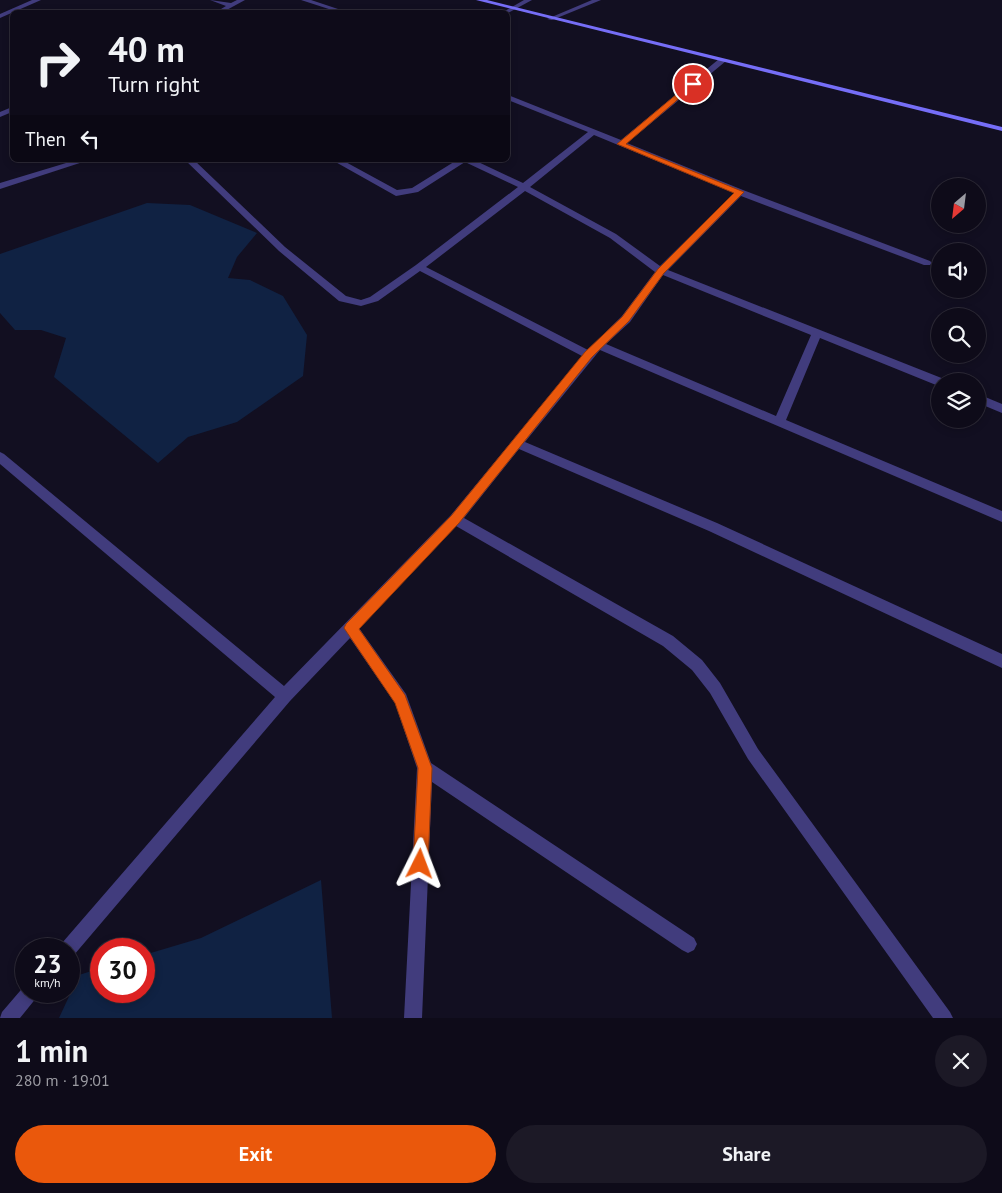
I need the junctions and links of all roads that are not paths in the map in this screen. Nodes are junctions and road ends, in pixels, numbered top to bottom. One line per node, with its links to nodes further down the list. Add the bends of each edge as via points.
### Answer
1 (38, 0): 9 (street)
2 (213, 0): 8 (street)
3 (242, 0): 8 (street)
4 (304, 0): 11 (street)
5 (478, 0): 12 (street)
6 (529, 0): 13 (street)
7 (598, 0): 15 (street)
8 (232, 5): 10 (street)
9 (14, 10)
10 (223, 10)
11 (337, 10)
12 (506, 10)
13 (510, 10)
14 (510, 11): 15 (street)
15 (550, 19): 16 (street)
16 (722, 60): 18 (street); 20 (street)
17 (510, 98): 19 (street)
18 (1002, 129)
19 (592, 133): 20 (street); 27 (street)
20 (621, 144): 28 (street)
21 (78, 162): 26 (street)
22 (191, 162): 30 (street, via 282,249 343,299 361,303 374,299)
23 (340, 162): 24 (street, via 396,193 416,190)
24 (462, 162)
25 (469, 162): 27 (street)
26 (0, 186)
27 (524, 187): 30 (street); 31 (street, via 613,236)
28 (740, 192): 29 (street); 31 (street)
29 (927, 262)
30 (419, 267): 34 (street)
31 (661, 271): 32 (street); 33 (street, via 626,319)
32 (816, 332): 35 (street); 38 (street)
33 (598, 345): 34 (street); 38 (street)
34 (589, 355): 39 (street)
35 (931, 378)
36 (986, 402): 37 (street)
37 (1002, 409)
38 (779, 424): 41 (street)
39 (516, 443): 42 (street); 44 (street, via 713,528)
40 (0, 457): 45 (street)
41 (1002, 517)
42 (455, 520): 43 (street); 52 (street, via 668,641 697,665 715,688 753,754)
43 (351, 628): 45 (street); 46 (street, via 401,699)
44 (1002, 661)
45 (285, 696): 47 (street)
46 (425, 768): 48 (street); 51 (street)
47 (77, 938)
48 (688, 944)
49 (21, 1003): 50 (street)
50 (8, 1018)
51 (413, 1018)
52 (944, 1018)

